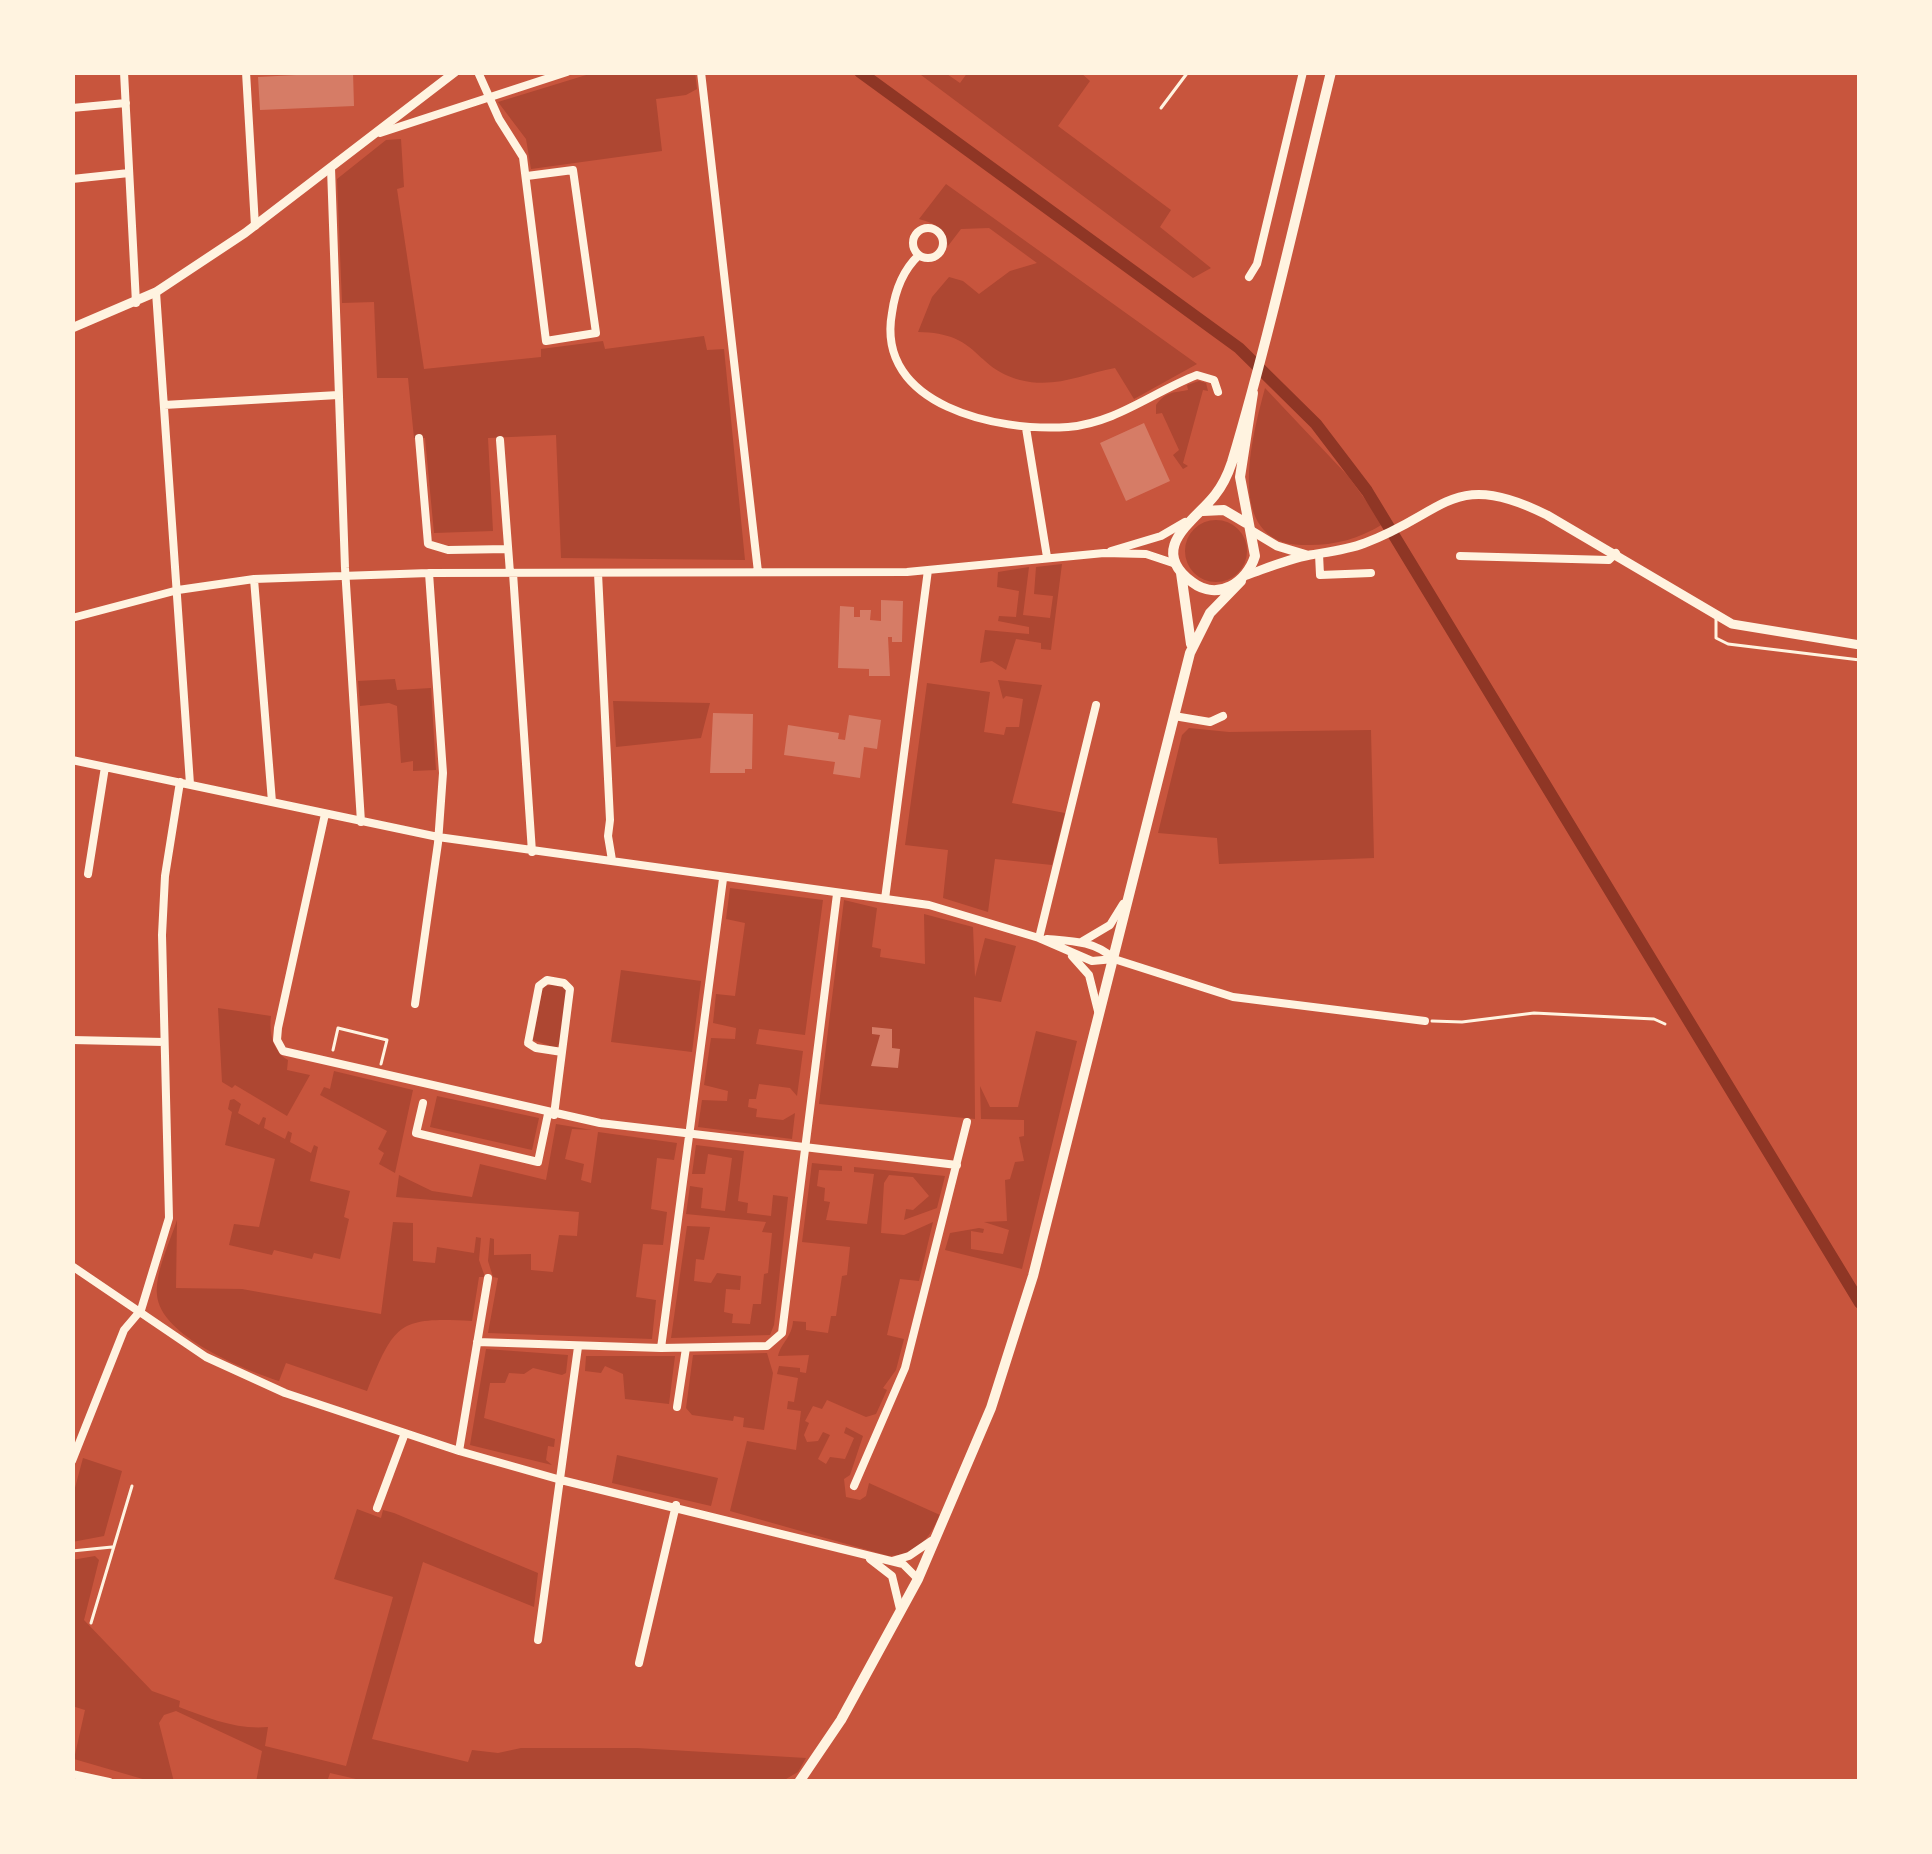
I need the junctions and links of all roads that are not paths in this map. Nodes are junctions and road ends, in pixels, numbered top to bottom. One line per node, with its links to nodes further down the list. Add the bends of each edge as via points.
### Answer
1 (124, 72): 11 (street)
2 (246, 72): 19 (street)
3 (455, 72): 14 (street)
4 (478, 72): 10 (street)
5 (567, 72): 10 (street)
6 (701, 72): 43 (street)
7 (1188, 72): 13 (lane)
8 (1303, 72): 21 (street)
9 (1331, 72): 26 (main road)
10 (488, 97): 14 (street); 17 (street, via 519,145)
11 (126, 103): 12 (street); 16 (street)
12 (72, 108)
13 (1161, 108)
14 (379, 133): 15 (street)
15 (331, 168): 19 (street); 27 (street)
16 (129, 173): 18 (street); 23 (street)
17 (527, 176): 17 (street, via 546,341 596,333 573,170)
18 (72, 178)
19 (255, 226): 22 (street)
20 (919, 255): 20 (street, via 941,250 938,231 916,233); 29 (street, via 893,304 898,368 956,410)
21 (1249, 277)
22 (156, 292): 23 (street); 28 (street)
23 (136, 303): 24 (street)
24 (72, 328)
25 (1218, 392): 29 (street, via 1214,380 1197,375 1096,422)
26 (1252, 393): 32 (main road, via 1229,472); 34 (main road, via 1240,477)
27 (338, 394): 28 (street); 48 (street)
28 (164, 405): 51 (street)
29 (1026, 428): 40 (street)
30 (419, 438): 35 (street, via 428,544)
31 (500, 440): 35 (street)
32 (1200, 512): 33 (main road); 34 (main road, via 1224,510)
33 (1185, 522): 36 (street); 41 (main road, via 1176,538)
34 (1250, 528): 38 (street); 49 (main road, via 1255,556)
35 (508, 549): 45 (street)
36 (1104, 553): 40 (street); 41 (street, via 1146,554)
37 (1616, 554): 38 (street, via 1503,496 1460,495 1368,542); 39 (street); 52 (street)
38 (1313, 555): 47 (street, via 1320,575); 49 (street)
39 (1460, 556)
40 (1047, 557): 42 (street)
41 (1179, 567): 49 (main road, via 1208,590); 55 (main road)
42 (928, 570): 43 (street); 73 (street)
43 (758, 572): 46 (street)
44 (429, 573): 45 (street); 48 (street); 66 (street, via 443,773)
45 (512, 573): 46 (street); 67 (street)
46 (598, 573): 68 (street)
47 (1371, 573)
48 (345, 576): 50 (street); 65 (street)
49 (1244, 578): 55 (main road, via 1210,614)
50 (254, 579): 51 (street); 63 (street)
51 (178, 590): 53 (street); 62 (street)
52 (1716, 616): 54 (street, via 1744,628); 56 (lane, via 1716,638 1728,644)
53 (72, 618)
54 (1860, 645)
55 (1190, 653): 58 (main road)
56 (1860, 660)
57 (1096, 705): 74 (street)
58 (1174, 716): 59 (street); 71 (main road)
59 (1223, 716)
60 (72, 760): 61 (street)
61 (105, 766): 62 (street); 69 (street)
62 (185, 783): 63 (street); 82 (street, via 165,876)
63 (272, 802): 64 (street)
64 (325, 814): 65 (street); 85 (street, via 277,1040 283,1051)
65 (361, 822): 66 (street)
66 (438, 837): 67 (street); 78 (street)
67 (532, 852): 68 (street)
68 (612, 860): 70 (street)
69 (88, 874)
70 (723, 878): 72 (street); 87 (street)
71 (1130, 892): 75 (street, via 1110,925); 77 (main road)
72 (837, 894): 73 (street); 88 (street)
73 (885, 899): 74 (street, via 947,908)
74 (1040, 938): 75 (street); 76 (street)
75 (1082, 942): 77 (street)
76 (1055, 946): 77 (street, via 1092,961); 79 (street, via 1089,974)
77 (1114, 959): 79 (main road); 80 (street, via 1233,997)
78 (415, 1004)
79 (1099, 1016): 106 (main road, via 1033,1276 992,1408)
80 (1425, 1021)
81 (72, 1040): 82 (street)
82 (164, 1042): 92 (street, via 169,1218)
83 (562, 1052): 83 (street, via 570,989 547,980 528,1043); 85 (street)
84 (423, 1103): 85 (street, via 416,1133 538,1162)
85 (551, 1114): 87 (street)
86 (967, 1122): 89 (street)
87 (687, 1134): 88 (street); 95 (street)
88 (804, 1150): 89 (street); 96 (street, via 782,1333 767,1346)
89 (957, 1165): 103 (street, via 905,1368)
90 (72, 1266): 92 (street)
91 (488, 1277): 93 (street)
92 (141, 1310): 98 (street, via 206,1357); 100 (street, via 124,1330)
93 (477, 1342): 94 (street); 99 (street)
94 (578, 1347): 95 (street); 101 (street)
95 (661, 1348): 96 (street)
96 (686, 1348): 97 (street)
97 (677, 1407)
98 (405, 1433): 99 (street); 105 (street)
99 (459, 1451): 101 (street)
100 (72, 1461)
101 (561, 1480): 104 (street); 115 (street)
102 (132, 1486): 107 (lane)
103 (854, 1486)
104 (676, 1505): 109 (street); 116 (street)
105 (377, 1508)
106 (939, 1534): 110 (street); 112 (main road)
107 (114, 1546): 108 (lane); 114 (lane)
108 (72, 1551)
109 (868, 1558): 110 (street); 111 (street)
110 (890, 1562): 112 (street)
111 (892, 1576): 112 (street); 113 (street)
112 (918, 1579): 113 (main road)
113 (901, 1612): 119 (main road)
114 (91, 1623)
115 (538, 1640)
116 (639, 1663)
117 (72, 1774): 118 (street)
118 (109, 1782)
119 (799, 1782)

